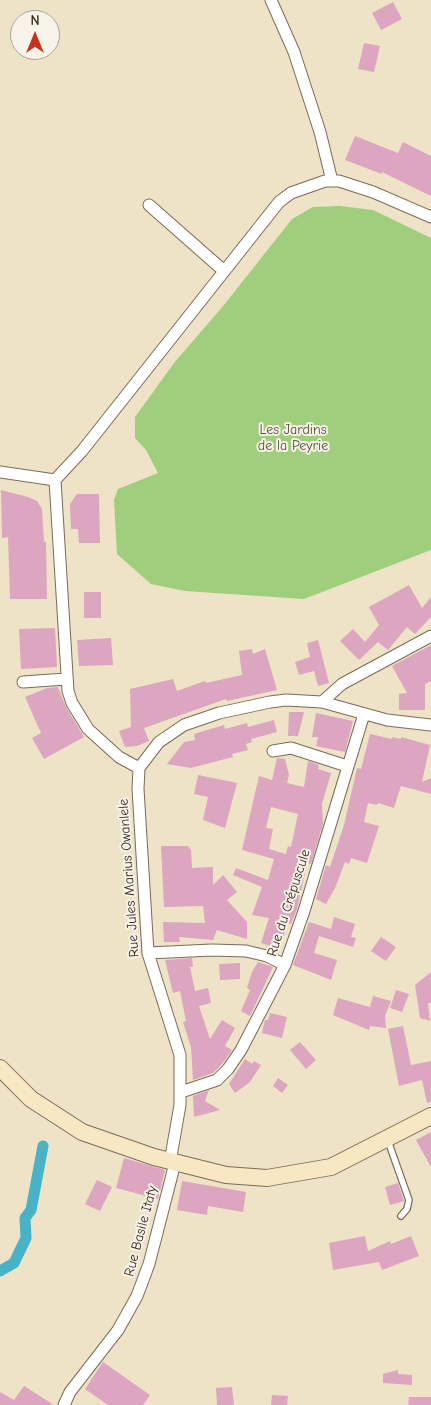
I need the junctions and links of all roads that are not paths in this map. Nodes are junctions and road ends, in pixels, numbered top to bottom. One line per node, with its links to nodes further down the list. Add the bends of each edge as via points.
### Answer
1 (271, 0): 2 (street, via 294,52)
2 (332, 180): 4 (street, via 354,185); 5 (street, via 306,186 279,202)
3 (149, 205): 5 (street)
4 (431, 217)
5 (224, 271): 7 (street, via 82,451)
6 (0, 472): 7 (street)
7 (55, 480): 9 (street)
8 (431, 636): 11 (street, via 342,684)
9 (66, 679): 10 (street); 16 (street, via 72,703 88,729 114,753)
10 (23, 682)
11 (322, 702): 12 (street); 16 (street, via 270,702 199,719 172,731)
12 (364, 714): 13 (street); 15 (street, Rue du Crépuscule)
13 (431, 726)
14 (274, 751): 15 (street, via 291,748)
15 (347, 766): 18 (street, Rue du Crépuscule)
16 (139, 768): 17 (street, Rue Jules Marius Owanlele)
17 (148, 953): 18 (street, via 246,951); 20 (street, Rue Jules Marius Owanlele, via 178,1044)
18 (285, 964): 20 (street, Rue du Crépuscule, via 228,1069 217,1080)
19 (0, 1068): 23 (main road, via 32,1099 62,1120 101,1140)
20 (181, 1092): 23 (street, Rue Jules Marius Owanlele)
21 (431, 1116): 22 (main road)
22 (387, 1139): 23 (main road, via 331,1167 288,1176 226,1175); 24 (lane, via 409,1200)
23 (172, 1162): 25 (street, Rue Basile Itaty, via 149,1264 137,1296 118,1330 70,1392)
24 (401, 1216)
25 (64, 1405)

